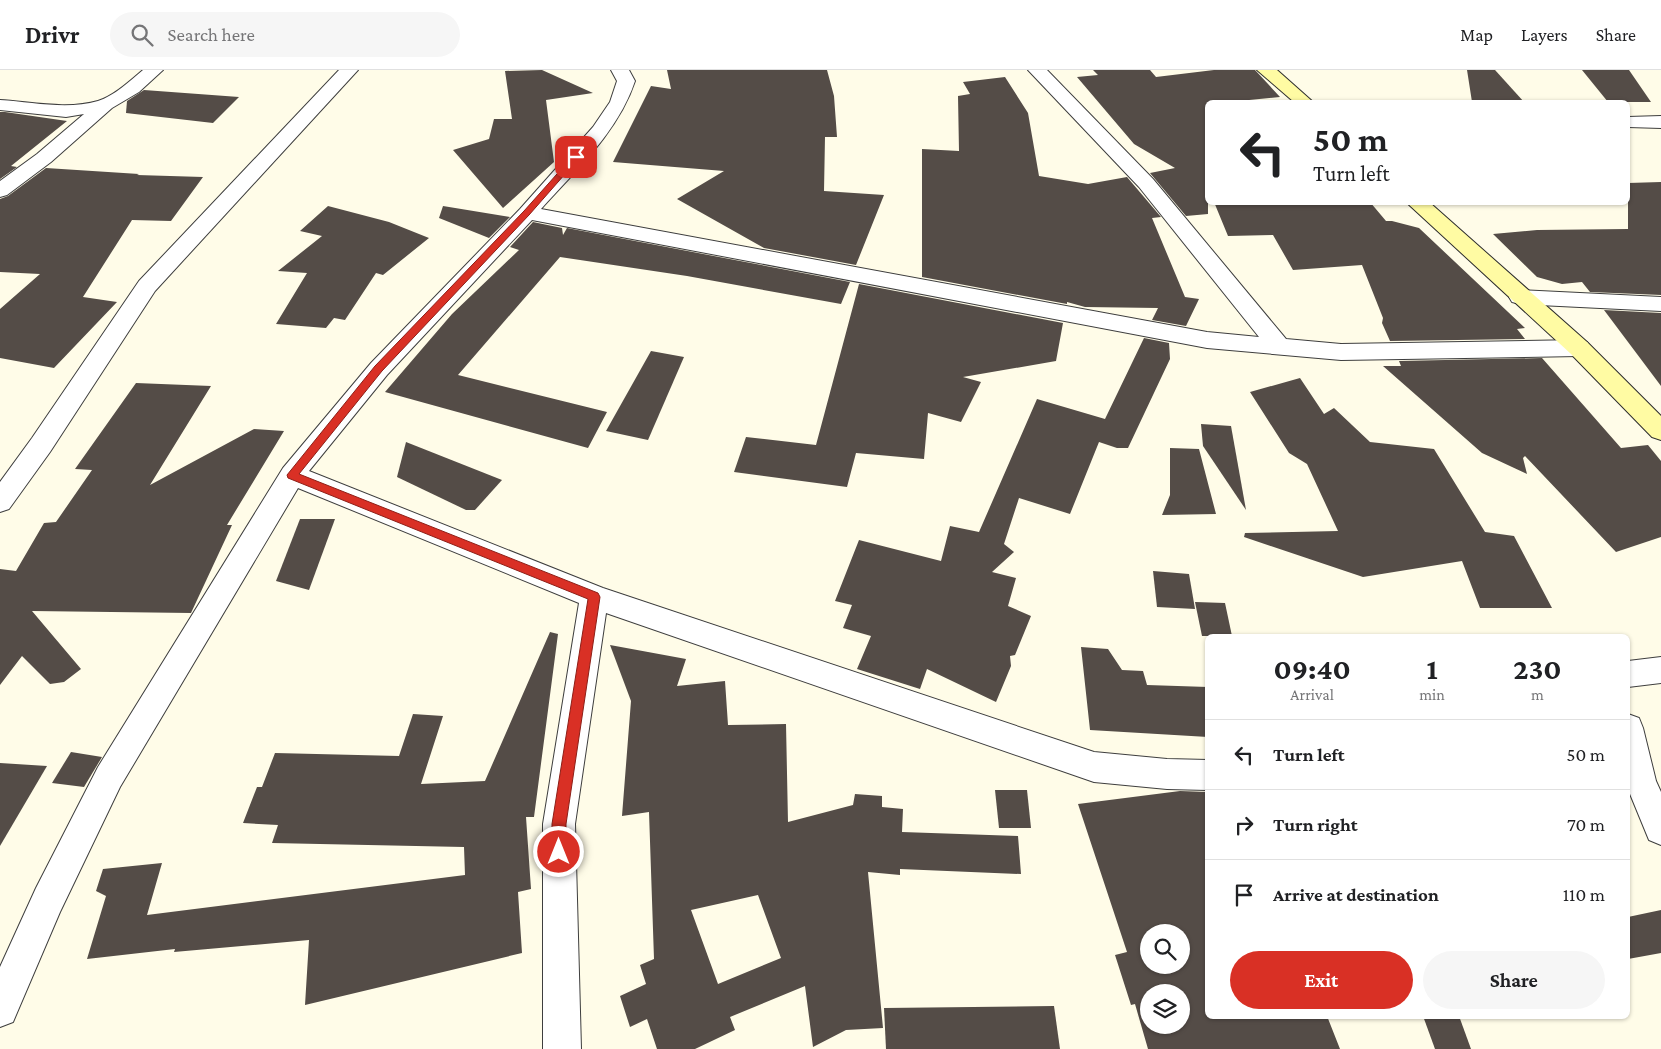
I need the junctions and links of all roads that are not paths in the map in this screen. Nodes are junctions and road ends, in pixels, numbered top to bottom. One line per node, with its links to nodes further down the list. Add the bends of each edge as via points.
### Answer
1 (154, 70): 7 (street, via 133,88)
2 (350, 70): 20 (street, via 147,286)
3 (620, 70): 13 (street, via 626,81 619,102 600,131)
4 (1037, 70): 16 (street, via 1146,184)
5 (1266, 70): 6 (street)
6 (1302, 100)
7 (106, 104): 8 (street, via 66,111); 11 (street)
8 (0, 105)
9 (1630, 122): 10 (street)
10 (1661, 122)
11 (0, 191)
12 (1419, 205): 14 (street)
13 (526, 213): 16 (street, via 897,280 1125,326 1207,340); 19 (street, via 379,369)
14 (1520, 297): 15 (street); 17 (street)
15 (1661, 304)
16 (1280, 347): 17 (street, via 1341,352)
17 (1579, 348): 18 (street)
18 (1661, 431)
19 (292, 475): 21 (street); 27 (street, via 109,777 48,900)
20 (0, 502)
21 (594, 597): 25 (street, via 1094,767); 28 (street, via 559,824)
22 (1661, 670): 23 (street)
23 (1630, 674)
24 (1630, 737): 26 (street, via 1640,781)
25 (1205, 775)
26 (1661, 829)
27 (0, 1009)
28 (562, 1049)

